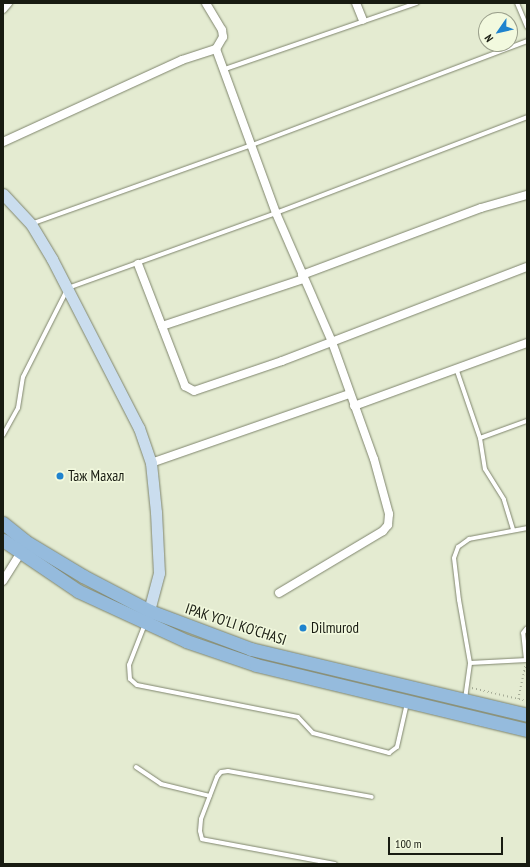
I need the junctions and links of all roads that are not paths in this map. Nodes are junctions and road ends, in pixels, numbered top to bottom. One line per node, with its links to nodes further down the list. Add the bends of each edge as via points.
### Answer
1 (8, 3): 6 (street)
2 (206, 3): 10 (street, via 223,34)
3 (356, 3): 7 (street)
4 (417, 3): 7 (lane)
5 (517, 3): 8 (lane)
6 (3, 9)
7 (363, 20): 11 (lane)
8 (527, 27)
9 (527, 41): 14 (lane)
10 (216, 49): 11 (street); 13 (street, via 182,60)
11 (225, 69): 14 (street)
12 (527, 117): 17 (lane)
13 (3, 142)
14 (252, 145): 17 (street); 18 (lane)
15 (3, 194): 18 (main road)
16 (527, 195): 21 (street, via 481,208)
17 (276, 213): 19 (lane); 21 (street)
18 (31, 224): 22 (main road)
19 (138, 264): 22 (lane); 23 (street)
20 (527, 267): 24 (street)
21 (303, 277): 23 (street); 24 (street)
22 (68, 288): 30 (lane, via 23,377 18,408); 32 (main road, via 138,428)
23 (162, 326): 24 (street, via 185,386 191,391 236,378)
24 (332, 342): 27 (street)
25 (527, 343): 26 (street)
26 (456, 368): 28 (street); 31 (lane)
27 (349, 394): 28 (street); 32 (street)
28 (354, 406): 39 (street, via 382,486 389,514 388,525 377,535)
29 (527, 421): 31 (lane)
30 (3, 435)
31 (480, 438): 35 (lane, via 485,469 504,500)
32 (150, 463): 40 (main road, via 156,512 158,573)
33 (3, 523): 40 (main road, IPAK YO'LI KO'CHASI, via 25,541 83,576)
34 (527, 528): 35 (lane)
35 (513, 530): 44 (lane, via 469,538 456,552 458,600)
36 (3, 540): 37 (main road, IPAK YO'LI KO'CHASI)
37 (20, 554): 38 (street); 41 (main road, IPAK YO'LI KO'CHASI, via 78,590)
38 (3, 580)
39 (279, 593)
40 (150, 611): 41 (main road); 45 (main road, IPAK YO'LI KO'CHASI, via 251,649)
41 (146, 624): 46 (main road, IPAK YO'LI KO'CHASI, via 256,665); 46 (lane, via 129,666 130,679 137,685 298,717 313,733 389,753 397,747)
42 (527, 628): 43 (lane, via 523,633)
43 (526, 660): 44 (lane, via 510,663)
44 (470, 663): 45 (lane)
45 (464, 700): 47 (main road, IPAK YO'LI KO'CHASI)
46 (408, 701): 48 (main road, IPAK YO'LI KO'CHASI)
47 (527, 715)
48 (527, 730)
49 (136, 767): 50 (lane, via 161,784)
50 (210, 796): 51 (lane, via 217,777 221,772 228,771); 52 (lane, via 200,826 201,836 205,841)
51 (372, 797)
52 (335, 864)

